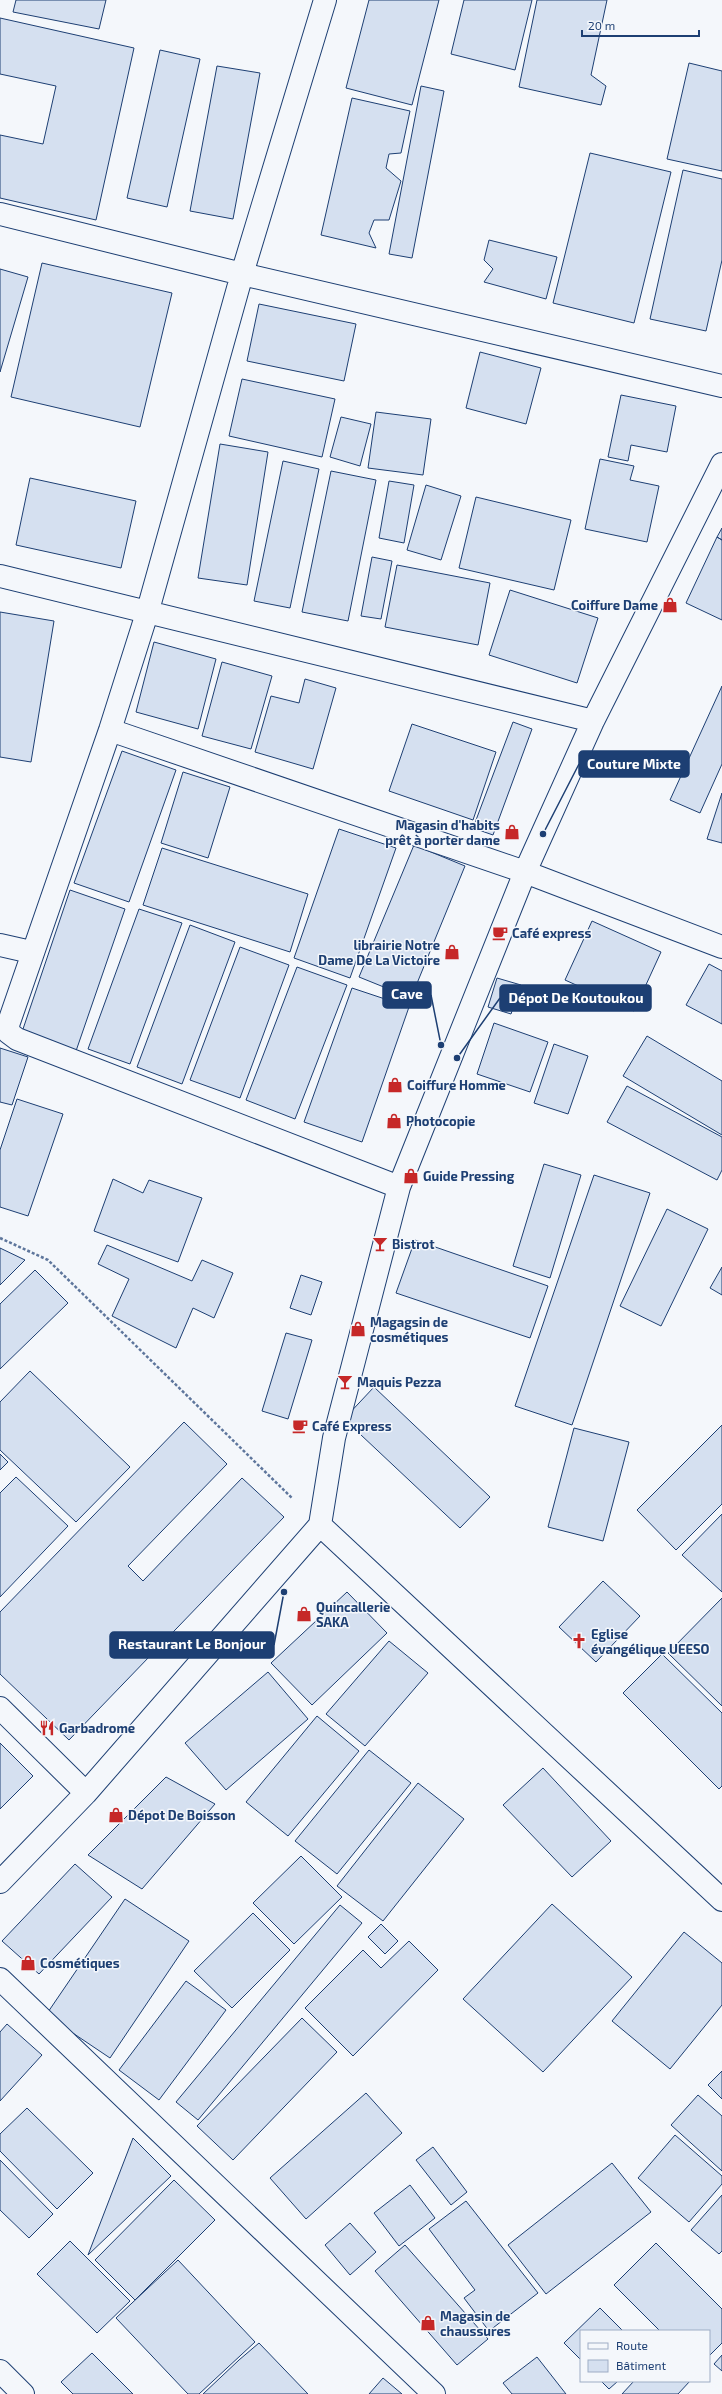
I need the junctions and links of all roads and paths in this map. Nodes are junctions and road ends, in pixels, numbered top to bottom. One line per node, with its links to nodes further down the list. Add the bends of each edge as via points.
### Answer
1 (325, 0): 3 (street)
2 (0, 214): 3 (street)
3 (242, 274): 4 (street); 7 (street)
4 (722, 386)
5 (722, 464): 8 (street)
6 (0, 576): 7 (street)
7 (148, 610): 8 (street); 9 (street)
8 (593, 721): 10 (street)
9 (110, 730): 10 (street); 13 (street)
10 (525, 872): 12 (street); 14 (street)
11 (0, 945): 13 (street)
12 (722, 947)
13 (32, 952): 14 (street, via 8,1025 9,1033 17,1039)
14 (399, 1187): 16 (street, via 334,1438)
15 (0, 1238): 16 (path, via 48,1260)
16 (320, 1525): 18 (street); 20 (street)
17 (0, 1708): 18 (street)
18 (86, 1793): 19 (street)
19 (0, 1882)
20 (722, 1900)
21 (0, 1979): 24 (street)
22 (0, 2371): 23 (street)
23 (23, 2394)
24 (434, 2394)

